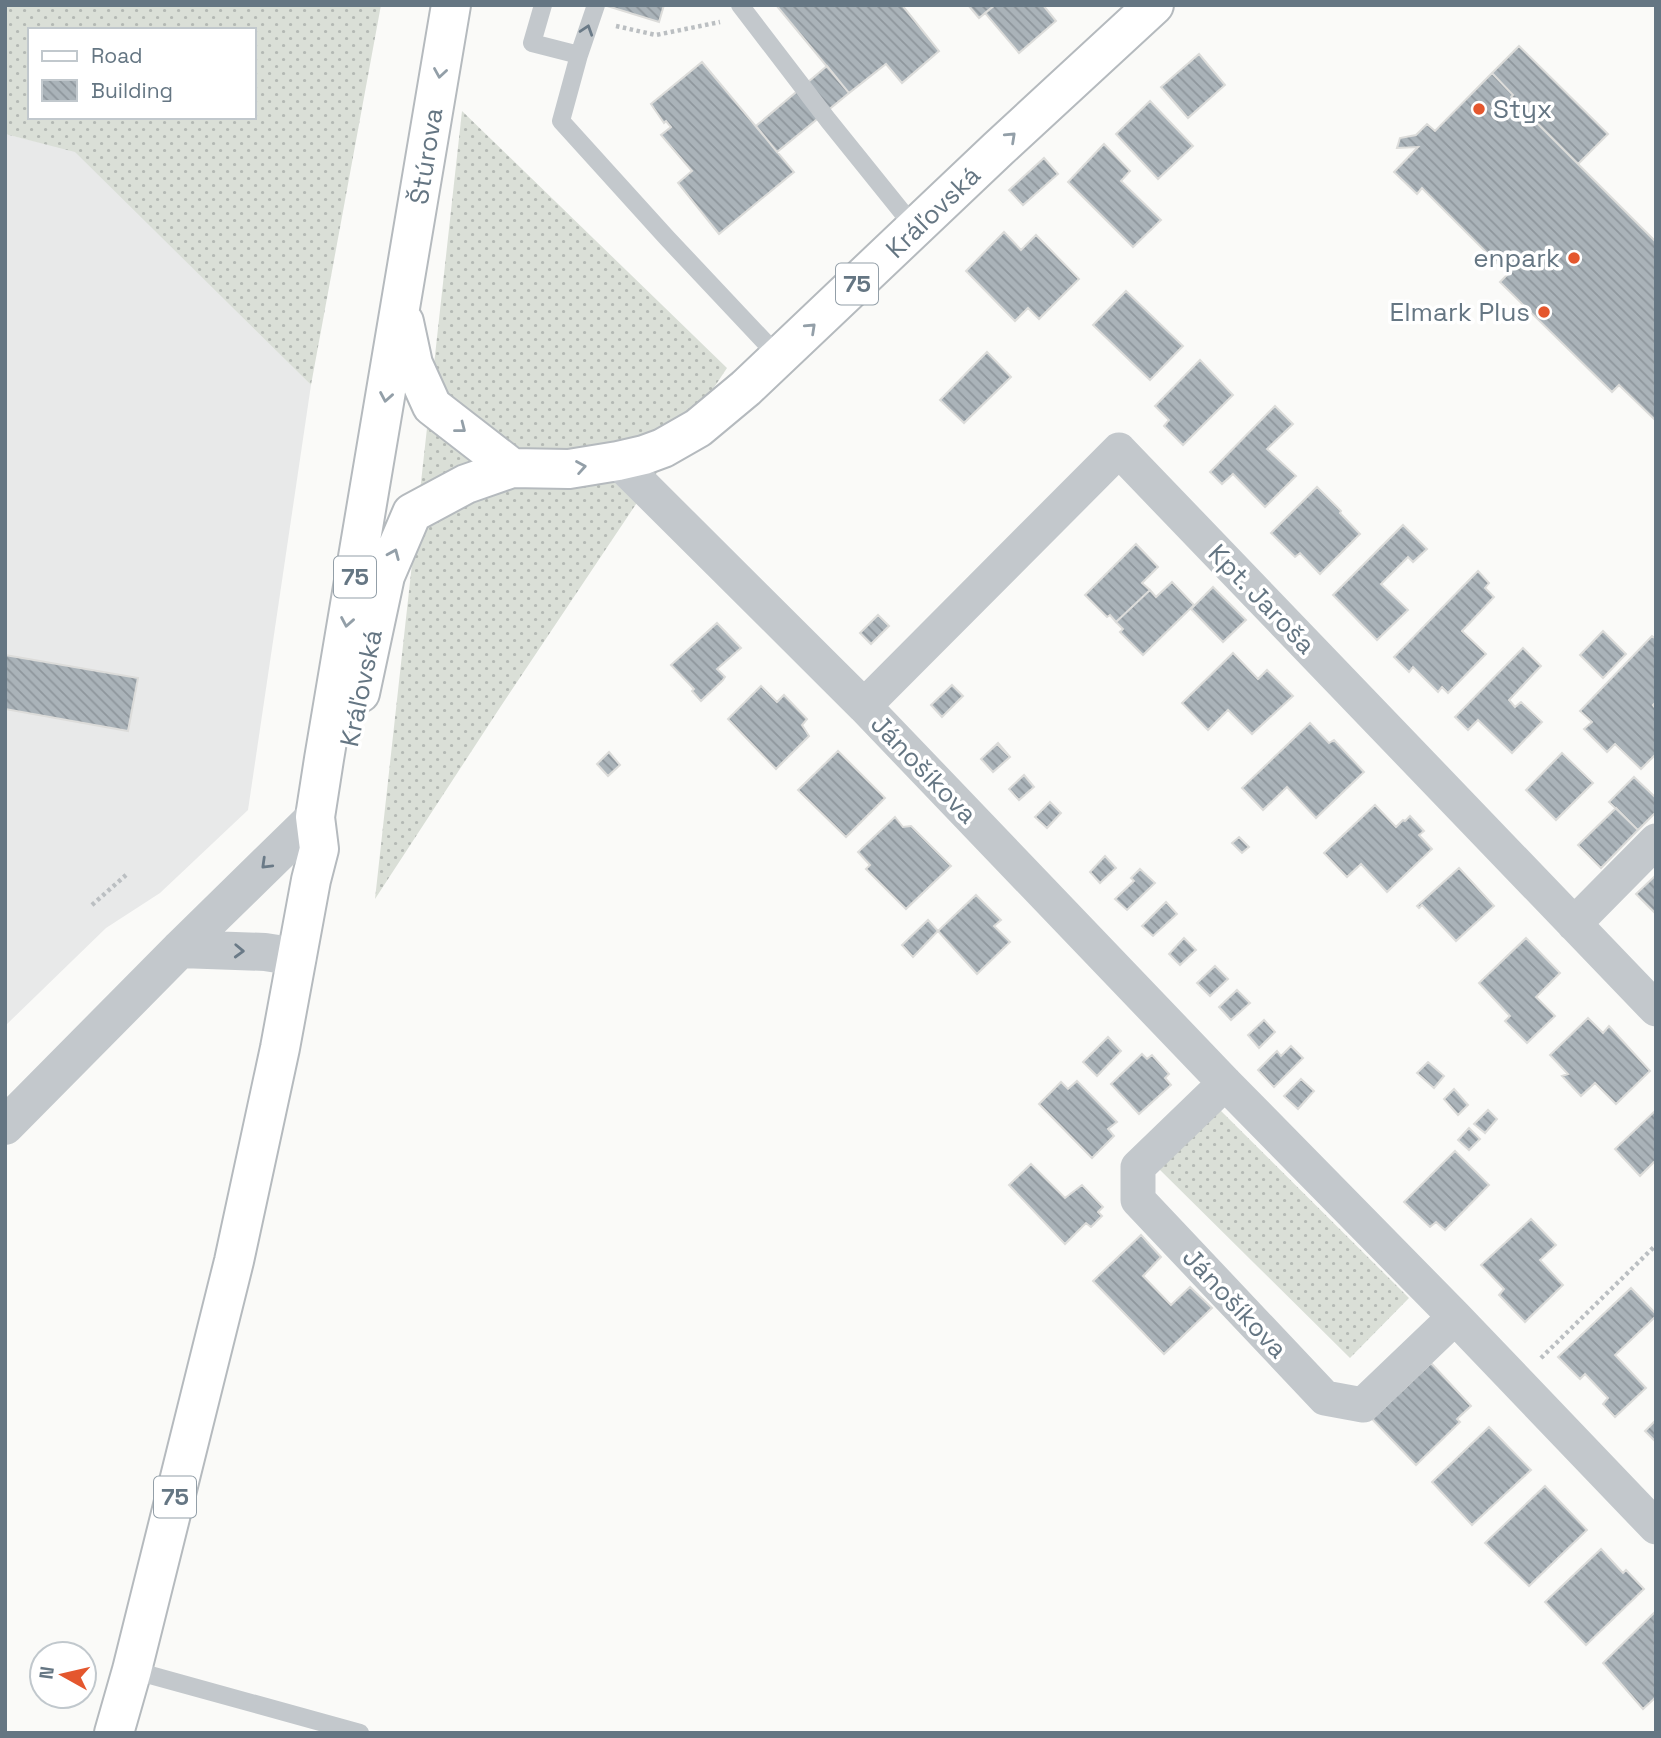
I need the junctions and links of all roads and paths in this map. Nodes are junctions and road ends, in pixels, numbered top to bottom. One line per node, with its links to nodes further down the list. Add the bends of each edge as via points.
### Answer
1 (451, 5): 8 (main road, Štúrova / 75, one-way to 8)
2 (543, 5): 6 (lane, via 532,43)
3 (1154, 5): 7 (main road, Kráľovská / 75, one-way to 3)
4 (744, 11): 5 (path, via 656,35); 7 (lane)
5 (593, 13): 6 (lane, one-way to 5)
6 (579, 55): 9 (lane, via 561,121)
7 (915, 228): 9 (main road, Kráľovská / 75, one-way to 7)
8 (401, 306): 11 (main road, 75, one-way to 11, via 413,363 432,406); 13 (main road, 75, one-way to 13)
9 (779, 357): 10 (main road, Kráľovská / 75, via 698,428 663,448)
10 (618, 461): 11 (main road, Kráľovská / 75, one-way to 10, via 569,469); 12 (street, Jánošíkova)
11 (512, 468): 13 (main road, Kráľovská / 75, one-way to 11, via 331,827 385,576 412,513 466,484)
12 (864, 706): 17 (street, Kpt. Jaroša, via 1119,450); 21 (street, Jánošíkova)
13 (317, 833): 18 (street, Kráľovská, one-way to 18); 19 (main road, 75)
14 (1656, 841): 17 (street)
15 (126, 876): 16 (path)
16 (92, 905)
17 (1574, 925): 20 (street, Kpt. Jaroša)
18 (180, 949): 19 (street, one-way to 19); 22 (street, Kráľovská)
19 (297, 957): 27 (main road, 75, via 234,1261)
20 (1656, 1009)
21 (1225, 1083): 24 (street, Jánošíkova); 24 (street, Jánošíkova, via 1138,1167 1138,1200 1325,1398 1363,1405)
22 (5, 1126)
23 (1656, 1245): 25 (path)
24 (1455, 1317): 26 (street, Jánošíkova)
25 (1533, 1366)
26 (1656, 1527)
27 (132, 1670): 28 (main road, 75); 29 (lane)
28 (114, 1733)
29 (359, 1733)

